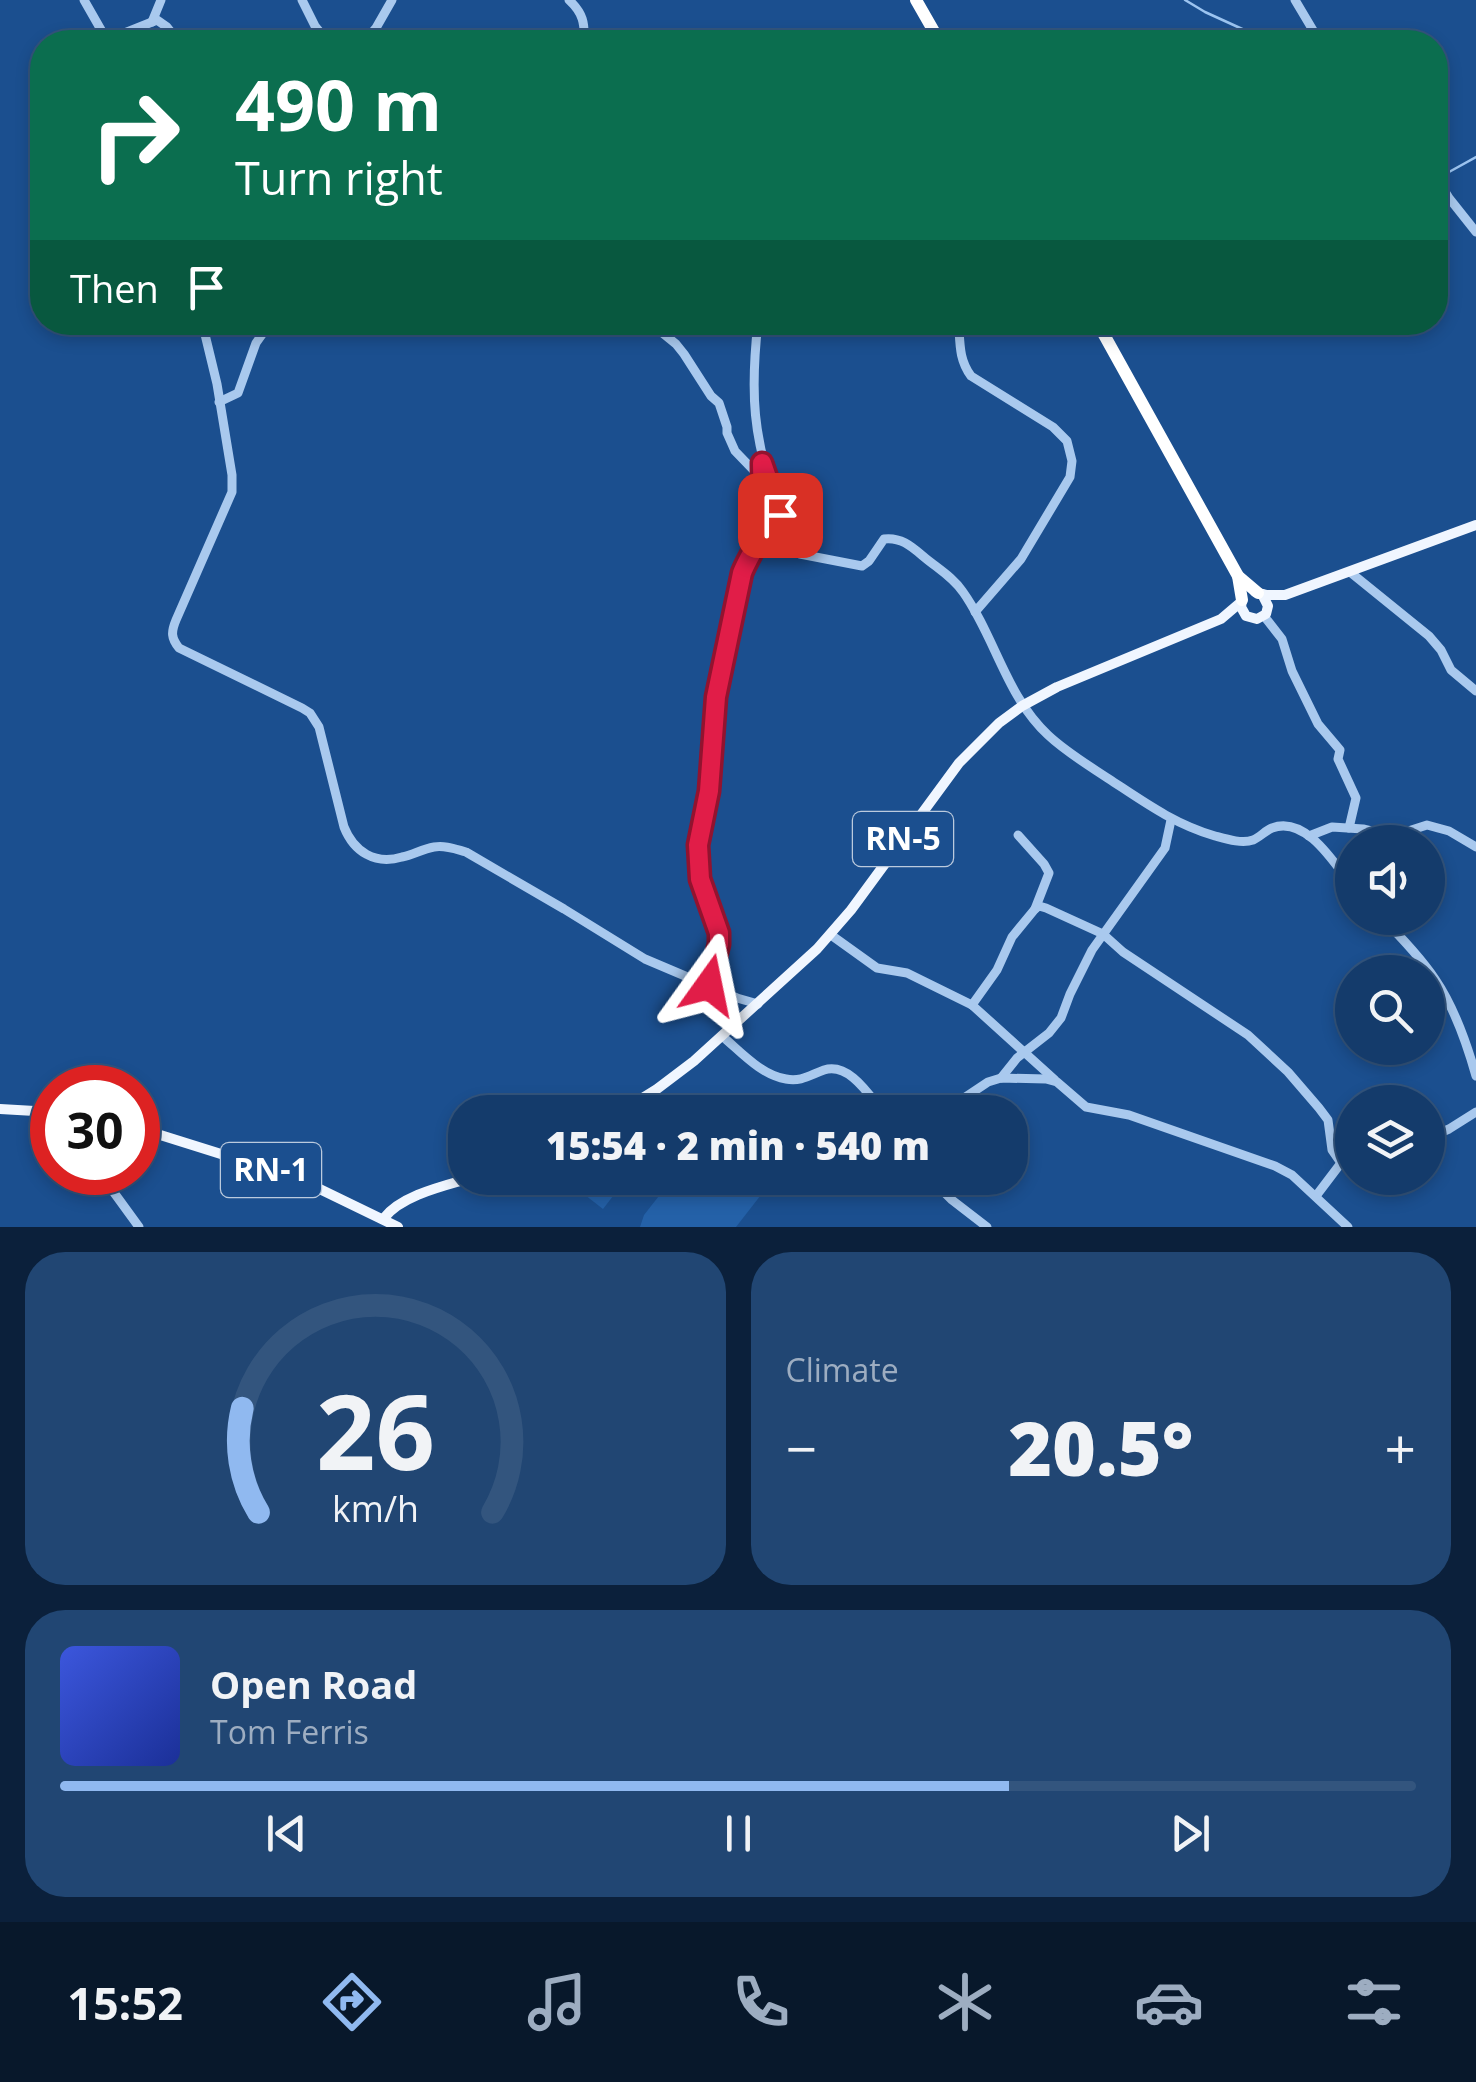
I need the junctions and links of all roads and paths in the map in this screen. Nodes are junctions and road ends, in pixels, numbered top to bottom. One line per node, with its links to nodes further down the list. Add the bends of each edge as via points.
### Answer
1 (85, 0): 9 (street)
2 (161, 0): 8 (street)
3 (302, 0): 12 (street)
4 (392, 0): 13 (street)
5 (569, 0): 14 (street)
6 (916, 0): 15 (highway)
7 (1295, 0): 16 (street)
8 (152, 22): 10 (street); 11 (street)
9 (102, 30)
10 (133, 30)
11 (169, 30)
12 (318, 30)
13 (374, 30)
14 (585, 30)
15 (933, 30)
16 (1313, 30)
17 (1448, 196): 18 (street)
18 (1476, 232)
19 (205, 335): 25 (street)
20 (262, 335): 25 (street, via 238,393)
21 (665, 335): 27 (street, via 718,402 735,451)
22 (757, 335): 26 (street, via 752,378)
23 (959, 335): 34 (street, via 971,376 1053,427 1067,441 1072,461 1070,478 1021,559)
24 (1104, 335): 30 (highway)
25 (219, 402): 52 (street, via 232,492 173,641 310,713 344,827 358,850 379,859 435,847 466,852 645,959)
26 (762, 463): 27 (street); 34 (street, via 800,554 858,566 869,562 884,539 899,539 949,576)
27 (762, 479): 52 (street, via 760,536 742,573 716,697 698,845 700,879 719,933)
28 (1476, 525): 29 (main road)
29 (1350, 572): 32 (main road); 38 (street, via 1428,636 1451,670)
30 (1238, 576): 31 (highway); 33 (highway)
31 (1260, 593): 32 (main road); 33 (main road); 35 (main road, via 1268,602)
32 (1285, 595): 35 (main road)
33 (1241, 601): 36 (main road, RN-5); 37 (main road)
34 (976, 612): 39 (street)
35 (1265, 614): 37 (main road); 41 (street, via 1318,724 1340,750 1356,798)
36 (1221, 619): 37 (main road, RN-5); 39 (main road, RN-5)
37 (1250, 619)
38 (1476, 691)
39 (1022, 706): 40 (street, via 1067,752); 50 (main road, RN-5, via 959,763)
40 (1171, 820): 45 (street, via 1241,841 1284,825); 49 (street, via 1165,848)
41 (1351, 825)
42 (1335, 827): 45 (street)
43 (1445, 830): 46 (street)
44 (1018, 835): 48 (street, via 1049,873)
45 (1309, 836): 47 (street)
46 (1476, 847)
47 (1335, 864)
48 (1035, 908): 49 (street); 54 (street)
49 (1104, 934): 56 (street, via 1061,1018); 68 (street, via 1268,1052 1328,1120)
50 (831, 935): 53 (main road, RN-5); 54 (street, via 877,968 906,974)
51 (1398, 935): 57 (street, via 1436,981)
52 (709, 985): 53 (street)
53 (758, 1004): 55 (main road, RN-5)
54 (972, 1006): 56 (street)
55 (722, 1036): 60 (main road, RN-5); 61 (street, via 782,1078 834,1068)
56 (1024, 1052): 58 (street); 59 (street)
57 (1476, 1076)
58 (1001, 1078): 59 (street); 62 (street)
59 (1058, 1082): 73 (street, via 1086,1107 1275,1166)
60 (646, 1095)
61 (867, 1095)
62 (968, 1095)
63 (0, 1109): 64 (main road)
64 (30, 1111)
65 (1476, 1112): 66 (street)
66 (1445, 1130)
67 (160, 1135): 74 (main road, RN-1, via 297,1178)
68 (1335, 1153)
69 (1335, 1176): 73 (street)
70 (448, 1186): 74 (main road, via 404,1201)
71 (116, 1195): 75 (street)
72 (947, 1195): 77 (street)
73 (1316, 1196): 78 (street)
74 (384, 1218): 76 (main road, RN-1)
75 (139, 1227)
76 (398, 1227)
77 (987, 1227)
78 (1348, 1227)

